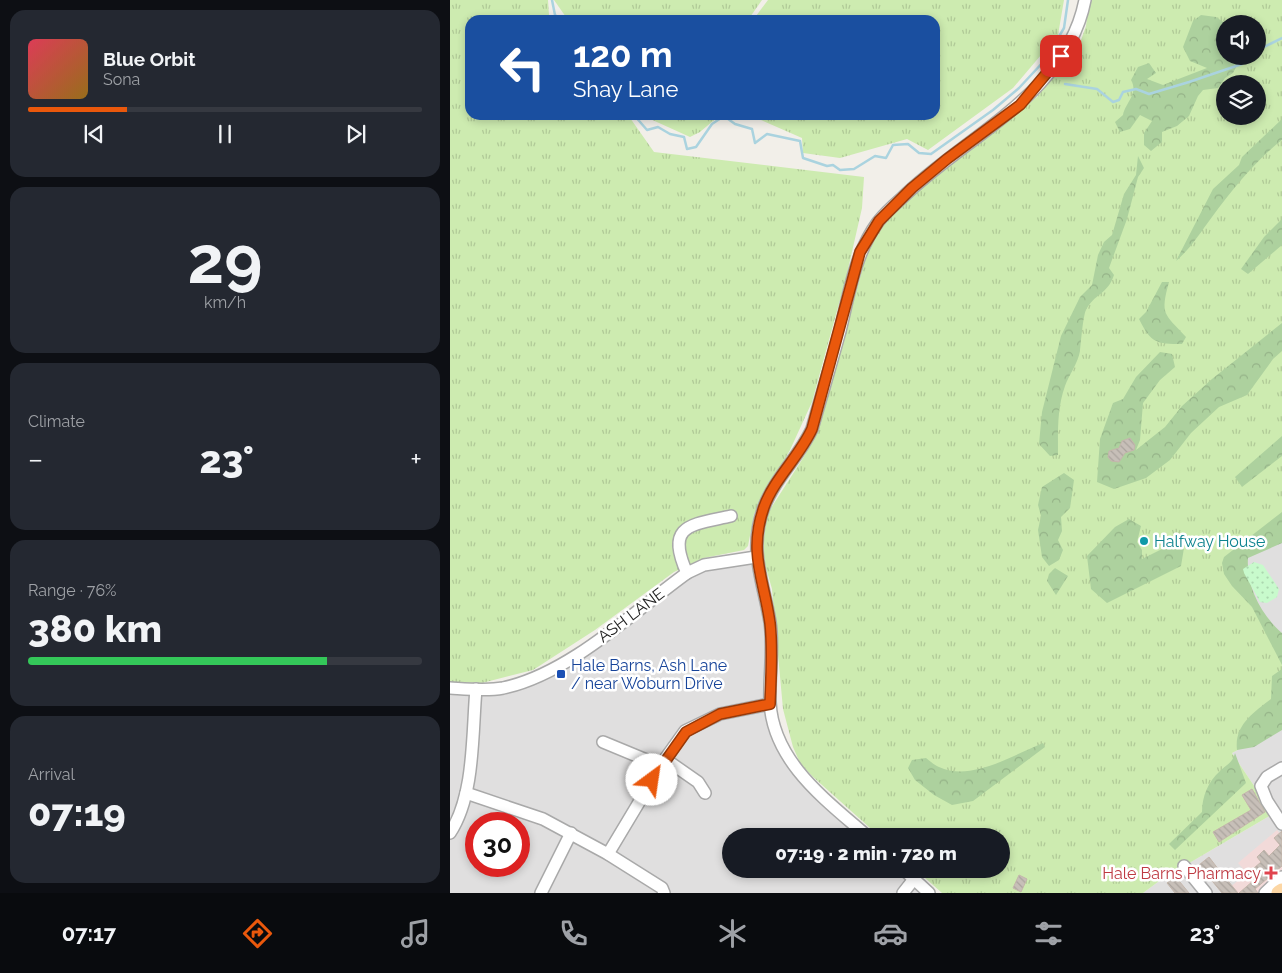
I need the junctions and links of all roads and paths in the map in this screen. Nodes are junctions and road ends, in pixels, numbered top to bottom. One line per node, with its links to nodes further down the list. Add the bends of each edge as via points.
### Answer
1 (1085, 0): 3 (street, via 1081,23 1070,43 1020,105 912,188 879,221 860,252 812,429 764,506 756,536)
2 (731, 516): 4 (street, via 692,525 684,530 678,546)
3 (756, 557): 4 (street, ASH LANE, via 704,565); 7 (street, via 770,625)
4 (687, 573): 6 (street, ASH LANE, via 557,668 515,685)
5 (450, 688): 6 (street, ASH LANE)
6 (476, 689): 12 (street)
7 (770, 704): 9 (street, via 720,714 686,732); 15 (street, via 777,734 794,768)
8 (603, 742): 9 (street)
9 (663, 763): 11 (street, via 698,782); 17 (street)
10 (1282, 768): 13 (street, via 1267,777 1262,786 1267,801)
11 (704, 793)
12 (466, 794): 14 (street); 16 (street, via 536,816)
13 (1282, 824)
14 (452, 827)
15 (858, 828)
16 (571, 833): 17 (street); 21 (street)
17 (608, 854): 22 (street, via 662,888)
18 (1184, 866): 25 (street)
19 (1282, 877): 26 (street)
20 (914, 879): 23 (street); 24 (street)
21 (541, 893)
22 (664, 893)
23 (903, 893)
24 (929, 893)
25 (1206, 893)
26 (1265, 893)

